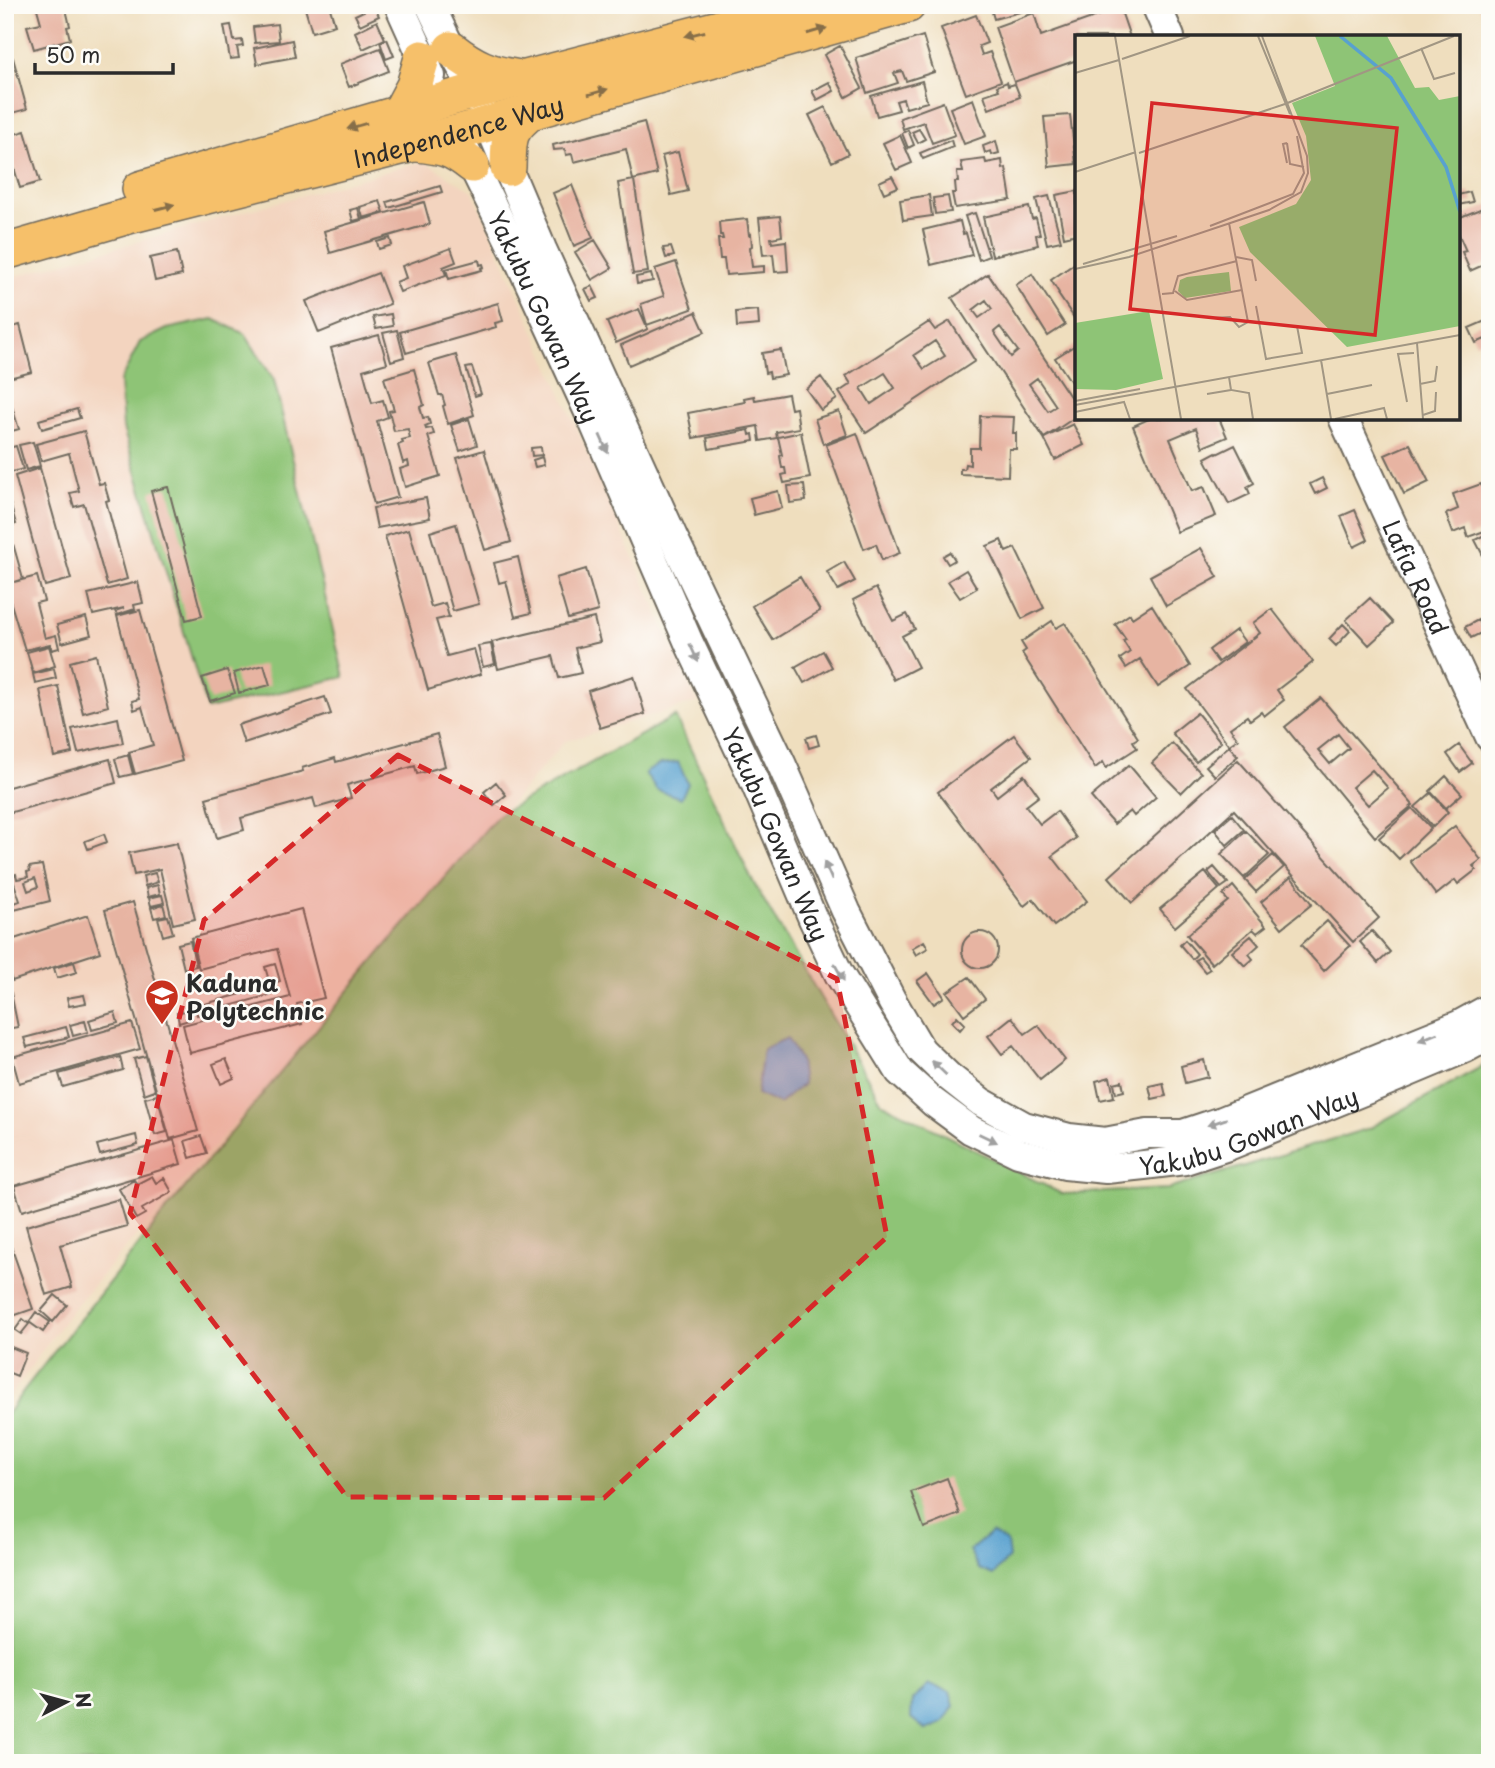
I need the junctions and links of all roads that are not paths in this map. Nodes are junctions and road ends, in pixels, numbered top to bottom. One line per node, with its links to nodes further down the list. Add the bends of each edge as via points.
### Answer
1 (399, 5): 7 (street, Yakubu Gowan Way)
2 (430, 5): 7 (street, Yakubu Gowan Way)
3 (808, 5): 9 (main road, Independence Way, one-way to 9)
4 (908, 5): 9 (main road, Independence Way, one-way to 4)
5 (1156, 5): 6 (street)
6 (1169, 35)
7 (437, 54): 8 (street, Yakubu Gowan Way); 9 (main road, via 492,73); 10 (street, Yakubu Gowan Way); 12 (main road, via 414,86)
8 (475, 91): 9 (main road, Independence Way); 10 (main road, Independence Way); 11 (street, Yakubu Gowan Way)
9 (527, 95): 11 (main road, Independence Way); 15 (main road, via 509,140)
10 (442, 102): 12 (main road, Independence Way); 13 (street, Yakubu Gowan Way)
11 (489, 123): 13 (main road, Independence Way); 15 (street, Yakubu Gowan Way)
12 (406, 129): 13 (main road, Independence Way); 14 (main road); 16 (main road, Independence Way, one-way to 16); 17 (main road, Independence Way, one-way to 12)
13 (456, 133): 14 (street, Yakubu Gowan Way)
14 (472, 165): 21 (street, Yakubu Gowan Way, one-way to 21)
15 (508, 168): 20 (street, Yakubu Gowan Way, via 673,537)
16 (5, 229)
17 (5, 252)
18 (1344, 420): 19 (street, Lafia Road)
19 (1490, 737)
20 (781, 763): 21 (street); 22 (street, Yakubu Gowan Way, one-way to 20, via 1459,1025 1183,1133 1105,1142 1024,1126 981,1102 921,1050 846,911)
21 (753, 778): 23 (street, Yakubu Gowan Way, one-way to 23, via 839,974 900,1072 971,1130 1018,1153 1106,1169 1185,1160 1282,1125)
22 (1490, 1008)
23 (1490, 1035)

